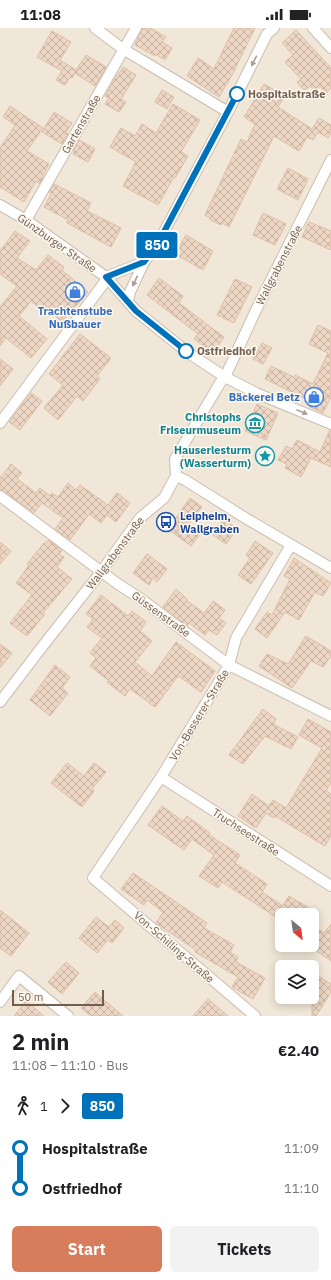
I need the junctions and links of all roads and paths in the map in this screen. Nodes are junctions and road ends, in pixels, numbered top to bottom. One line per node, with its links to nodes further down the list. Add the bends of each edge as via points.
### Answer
1 (95, 28): 6 (street)
2 (136, 28): 6 (street, Gartenstraße)
3 (313, 28): 5 (street)
4 (271, 30): 7 (street, one-way to 7)
5 (331, 48)
6 (123, 49): 7 (street); 10 (street, Gartenstraße)
7 (228, 112): 11 (street, via 157,245)
8 (331, 160): 14 (street, Wallgrabenstraße)
9 (0, 205): 10 (street, Günzburger Straße)
10 (26, 220): 12 (street, Günzburger Straße)
11 (144, 262): 12 (street); 13 (street, one-way to 13)
12 (106, 277): 13 (street, Günzburger Straße); 15 (street)
13 (128, 301): 14 (street, Günzburger Straße, via 179,346)
14 (225, 377): 16 (street, Günzburger Straße, one-way to 16, via 256,393); 17 (street, Wallgrabenstraße, via 175,459)
15 (0, 423)
16 (331, 424)
17 (176, 476): 19 (street); 21 (street, Wallgrabenstraße, via 164,498 140,518)
18 (0, 496): 21 (street, Güssenstraße)
19 (291, 545): 20 (street); 22 (street, Von-Besserer-Straße, via 236,638)
20 (331, 568)
21 (102, 572): 22 (street, Güssenstraße, via 141,598); 23 (street, Wallgrabenstraße)
22 (229, 665): 24 (street, Güssenstraße); 25 (street, Von-Besserer-Straße)
23 (0, 702)
24 (331, 716)
25 (161, 777): 26 (street, Von-Besserer-Straße); 27 (street, Truchseestraße)
26 (93, 878): 30 (street, Von-Schilling-Straße)
27 (331, 886)
28 (0, 1002): 29 (street, via 19,976)
29 (68, 1016)
30 (255, 1016)

